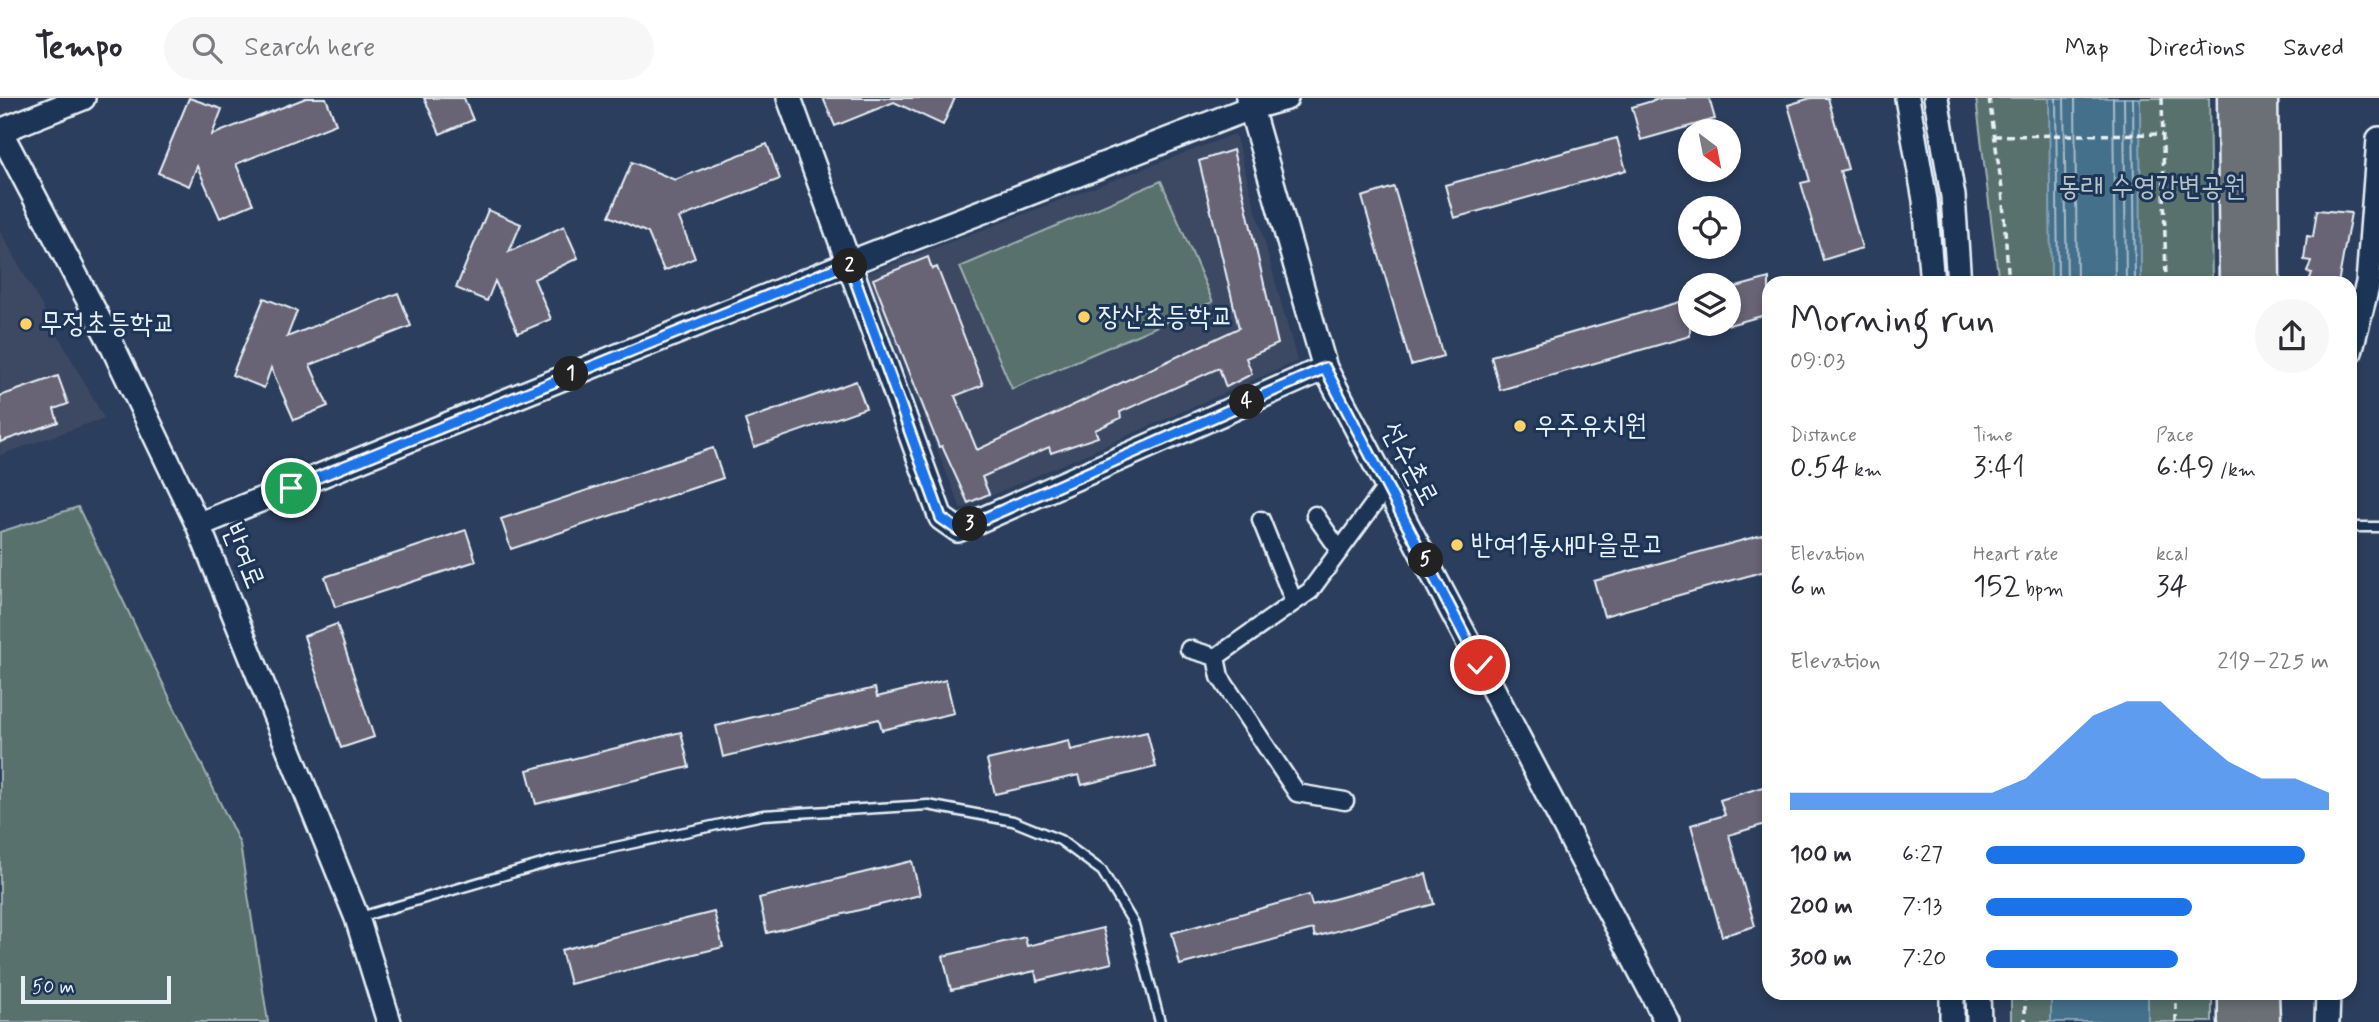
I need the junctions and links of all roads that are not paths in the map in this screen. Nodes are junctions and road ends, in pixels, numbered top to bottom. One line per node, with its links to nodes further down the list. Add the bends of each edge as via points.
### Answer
1 (83, 98): 9 (main road)
2 (789, 98): 11 (main road)
3 (1286, 98): 8 (main road)
4 (1907, 98): 12 (main road, via 1925,200)
5 (1936, 98): 13 (main road, via 1953,196)
6 (2233, 98): 14 (highway)
7 (2262, 98): 15 (highway)
8 (1249, 103): 11 (main road); 17 (main road, 선수촌로)
9 (0, 131): 21 (main road, 반여로, via 110,341)
10 (2379, 139): 16 (main road, via 2368,283)
11 (849, 263): 17 (main road, via 941,518 958,530); 21 (main road)
12 (1931, 276)
13 (1958, 276)
14 (2235, 276)
15 (2264, 276)
16 (2357, 325)
17 (1325, 368): 18 (main road, 선수촌로)
18 (1387, 486): 24 (street); 37 (main road, 선수촌로)
19 (1315, 515): 24 (street)
20 (1261, 520): 25 (street)
21 (198, 525): 29 (main road, 반여로)
22 (2357, 527): 23 (lane)
23 (2379, 527)
24 (1340, 551): 25 (street, via 1310,591)
25 (1294, 602): 27 (street)
26 (1189, 649): 27 (street)
27 (1216, 657): 28 (street, via 1220,677 1297,793)
28 (1345, 801)
29 (357, 918): 35 (main road, 반여로); 36 (lane, via 556,860 763,815 928,805 1013,821 1060,840 1102,871 1134,924)
30 (1952, 1000): 38 (main road)
31 (1978, 1000): 39 (main road)
32 (2234, 1000): 40 (highway)
33 (2263, 1000): 41 (highway)
34 (2328, 1000): 42 (main road)
35 (389, 1022)
36 (1160, 1022)
37 (1667, 1022)
38 (1952, 1022)
39 (1979, 1022)
40 (2234, 1022)
41 (2264, 1022)
42 (2327, 1022)

